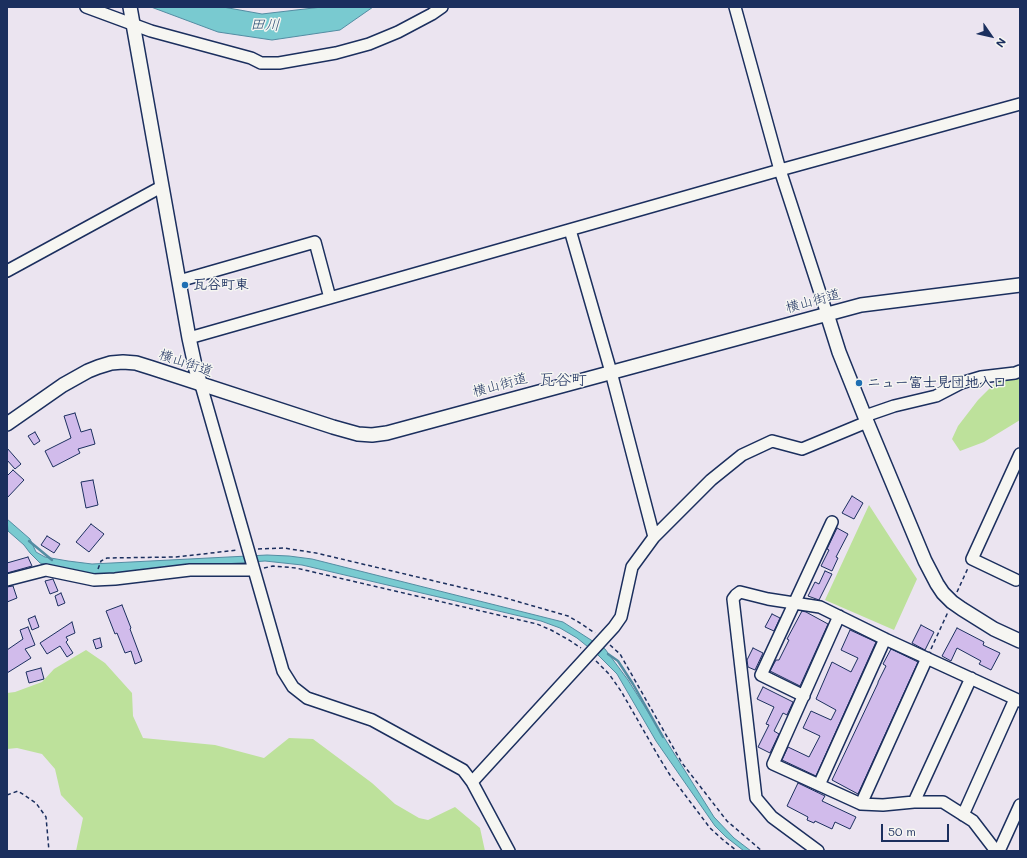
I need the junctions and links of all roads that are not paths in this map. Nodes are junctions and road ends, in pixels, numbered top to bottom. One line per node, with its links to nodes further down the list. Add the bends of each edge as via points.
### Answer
1 (86, 7): 5 (street)
2 (130, 7): 5 (street)
3 (442, 7): 5 (street, via 398,32 369,44 279,63 261,63 251,58 151,31)
4 (735, 7): 7 (street)
5 (133, 23): 8 (street)
6 (1020, 104): 7 (street)
7 (780, 170): 9 (street); 14 (street)
8 (161, 187): 10 (street); 11 (street)
9 (570, 230): 13 (street); 17 (street)
10 (7, 271)
11 (178, 281): 13 (street, via 315,242); 15 (street)
12 (1020, 284): 14 (street, 横山街道, via 861,305)
13 (330, 298): 15 (street)
14 (826, 314): 17 (street, 横山街道); 19 (street)
15 (189, 338): 18 (street)
16 (1020, 371): 19 (street, via 981,376 936,396 894,406)
17 (611, 372): 18 (street, 横山街道, via 372,435 333,428); 23 (street)
18 (201, 385): 20 (street, 横山街道, via 136,363 111,363 93,369 63,385); 24 (street)
19 (866, 419): 23 (street, via 802,448 772,441 742,455 711,480); 30 (street, via 925,561 944,593 977,620)
20 (7, 424)
21 (1020, 454): 25 (street, via 972,560)
22 (832, 522): 27 (street)
23 (654, 537): 35 (street, via 632,567 621,617 614,627)
24 (254, 570): 26 (street, via 190,570 94,580 46,570); 35 (street, via 283,671 293,687 307,698 372,720 463,770)
25 (1019, 577)
26 (7, 580)
27 (796, 603): 28 (street, via 820,607); 33 (street, via 762,676); 42 (street, via 740,592 733,600 756,798 772,817)
28 (839, 616): 29 (street); 33 (street)
29 (885, 639): 31 (street); 36 (street)
30 (1020, 641)
31 (928, 658): 32 (street); 38 (street)
32 (971, 678): 34 (street); 37 (street)
33 (804, 696): 36 (street, via 773,764)
34 (1018, 700): 40 (street)
35 (472, 782): 41 (street)
36 (819, 785): 38 (street)
37 (914, 802): 38 (street); 40 (street, via 943,802)
38 (861, 804)
39 (1020, 805): 44 (street)
40 (963, 814): 43 (street, via 973,821)
41 (509, 851)
42 (818, 851)
43 (996, 851)
44 (999, 851)

